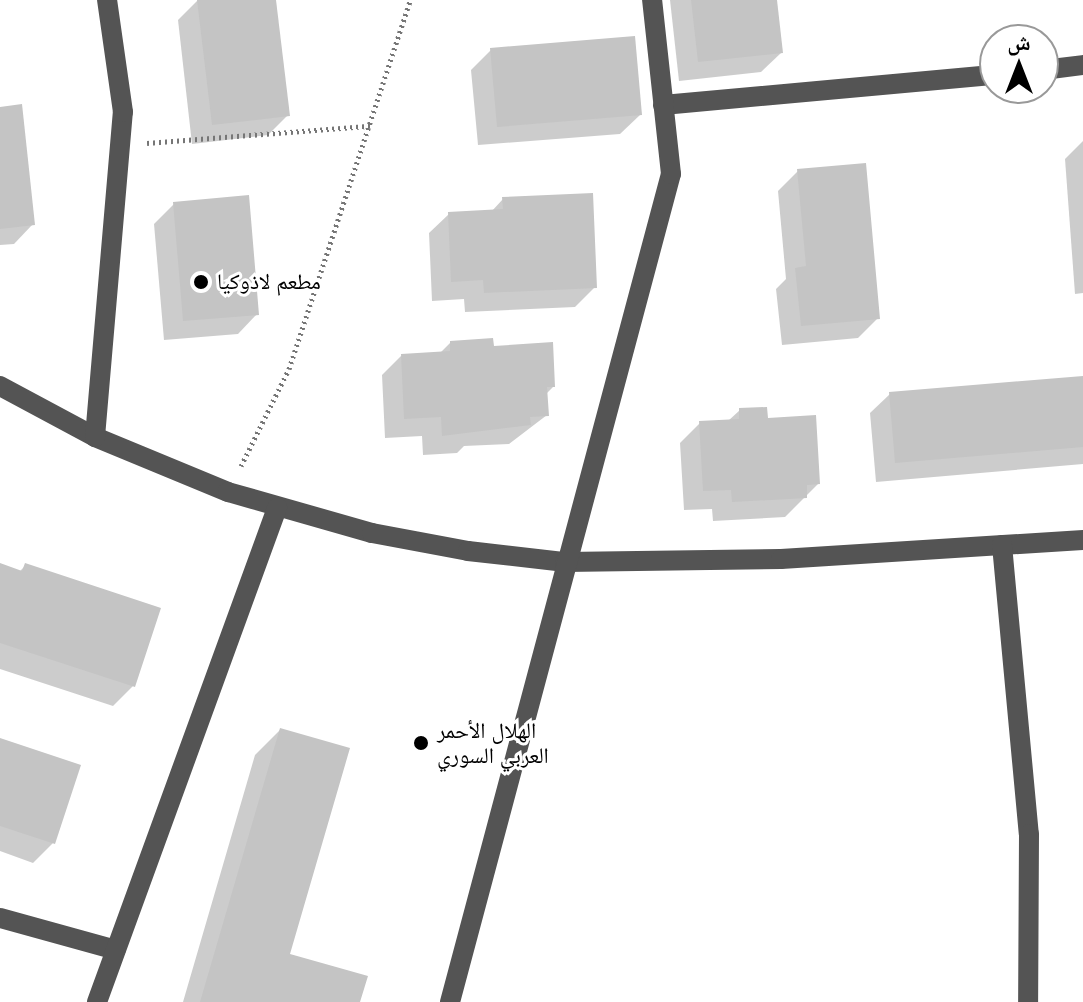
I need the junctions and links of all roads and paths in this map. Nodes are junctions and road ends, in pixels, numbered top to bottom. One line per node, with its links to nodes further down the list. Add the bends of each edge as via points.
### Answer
1 (107, 0): 11 (street, via 123,112)
2 (410, 0): 8 (path)
3 (652, 0): 7 (street)
4 (1083, 65): 5 (street)
5 (1059, 68)
6 (979, 76): 7 (street)
7 (663, 105): 16 (street, via 671,174)
8 (370, 126): 9 (path); 12 (path, via 289,369)
9 (134, 144)
10 (0, 386): 11 (street)
11 (95, 437): 12 (street)
12 (228, 492): 13 (street)
13 (277, 508): 16 (street, via 372,533); 18 (street)
14 (1083, 540): 15 (street)
15 (1002, 545): 16 (street, via 781,559); 21 (street, via 1029,834)
16 (565, 562): 20 (street)
17 (0, 918): 18 (street)
18 (116, 950): 19 (street)
19 (97, 1002)
20 (450, 1002)
21 (1028, 1002)

